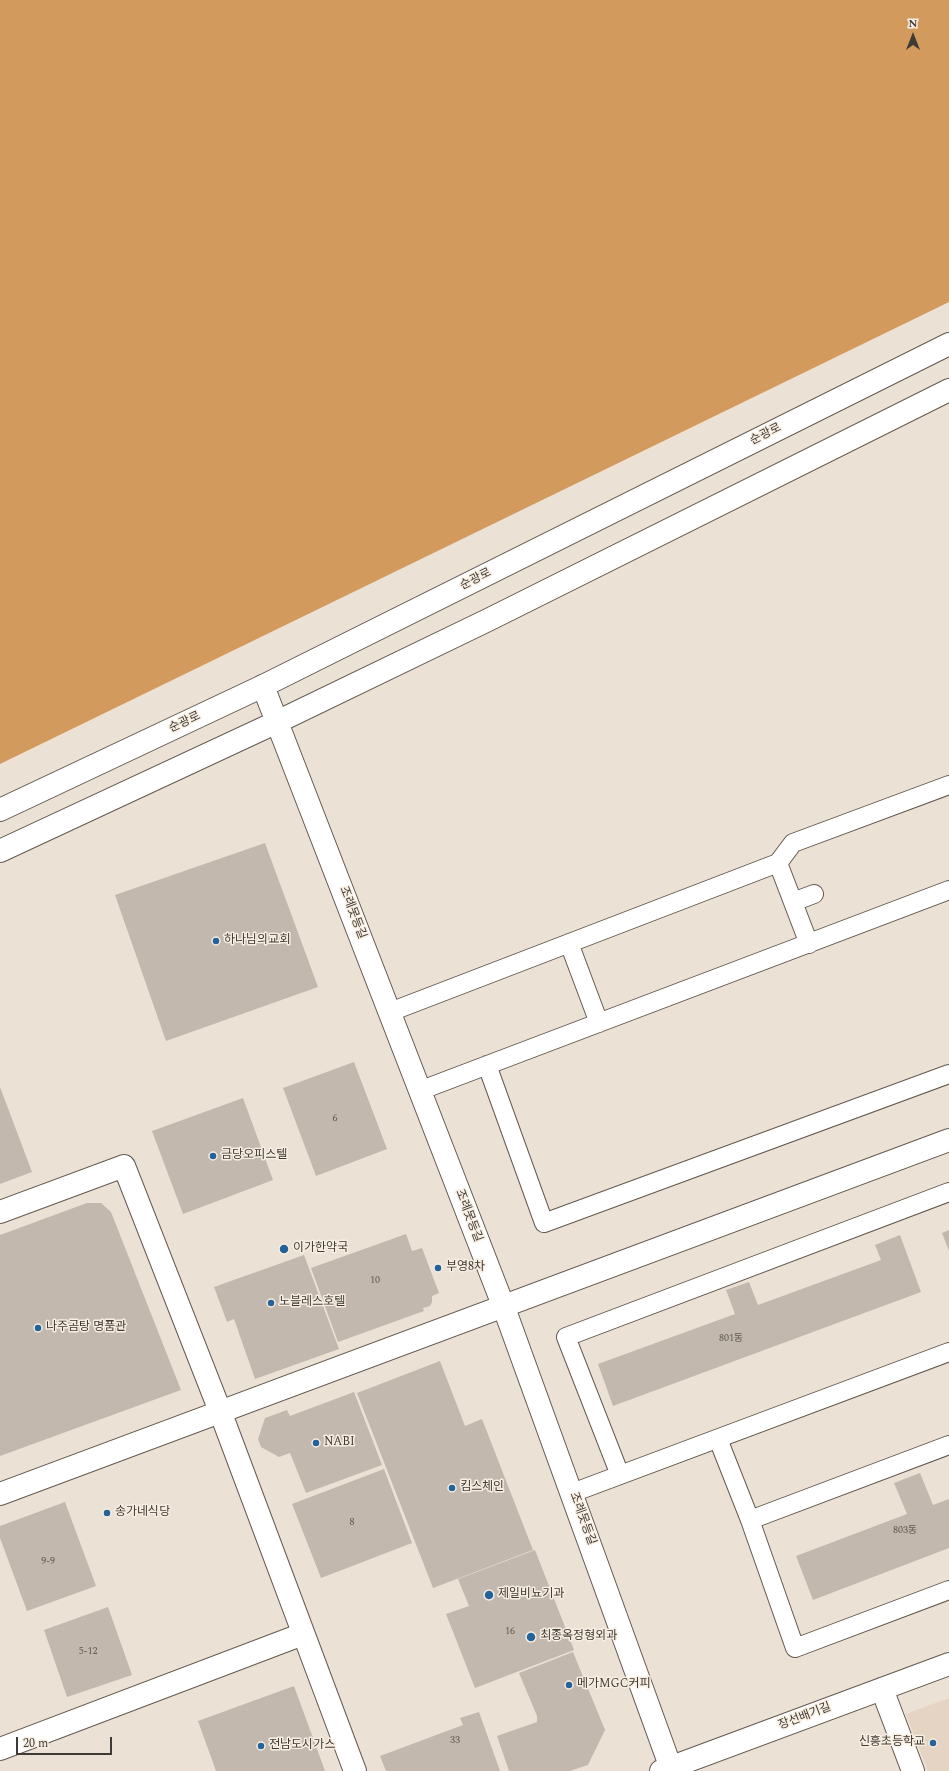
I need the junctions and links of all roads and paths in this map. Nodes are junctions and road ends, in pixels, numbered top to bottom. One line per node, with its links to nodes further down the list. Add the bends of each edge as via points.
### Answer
1 (949, 344): 3 (street, 순광로)
2 (949, 390): 4 (street)
3 (263, 686): 4 (street, 조례못등길); 6 (street, 순광로)
4 (277, 722): 7 (street); 14 (street, 조례못등길)
5 (949, 785): 8 (lane, via 793,843)
6 (0, 810)
7 (0, 850)
8 (778, 863): 11 (lane); 12 (lane)
9 (949, 890): 13 (lane)
10 (814, 894): 11 (lane)
11 (793, 902): 13 (lane)
12 (569, 943): 14 (lane); 15 (lane, via 591,981)
13 (809, 944): 15 (lane)
14 (390, 1012): 18 (street, 조례못등길)
15 (599, 1023): 16 (lane)
16 (487, 1066): 17 (lane, via 544,1223); 18 (lane)
17 (949, 1074)
18 (419, 1091): 22 (street, 조례못등길)
19 (949, 1140): 22 (street)
20 (949, 1192): 27 (lane, via 566,1337)
21 (0, 1212): 24 (street, via 124,1166)
22 (503, 1305): 24 (street); 28 (street, 조례못등길)
23 (949, 1352): 25 (lane)
24 (220, 1411): 29 (street); 32 (street)
25 (718, 1438): 27 (lane); 30 (lane)
26 (949, 1445): 30 (lane)
27 (620, 1475): 28 (lane)
28 (572, 1493): 36 (street, 조례못등길)
29 (0, 1494)
30 (750, 1520): 31 (lane, via 795,1648)
31 (949, 1590)
32 (303, 1634): 35 (street); 37 (street)
33 (949, 1664): 34 (street, 장선배기길)
34 (882, 1689): 36 (street, 장선배기길); 38 (street)
35 (0, 1748)
36 (668, 1770)
37 (355, 1771)
38 (913, 1771)

